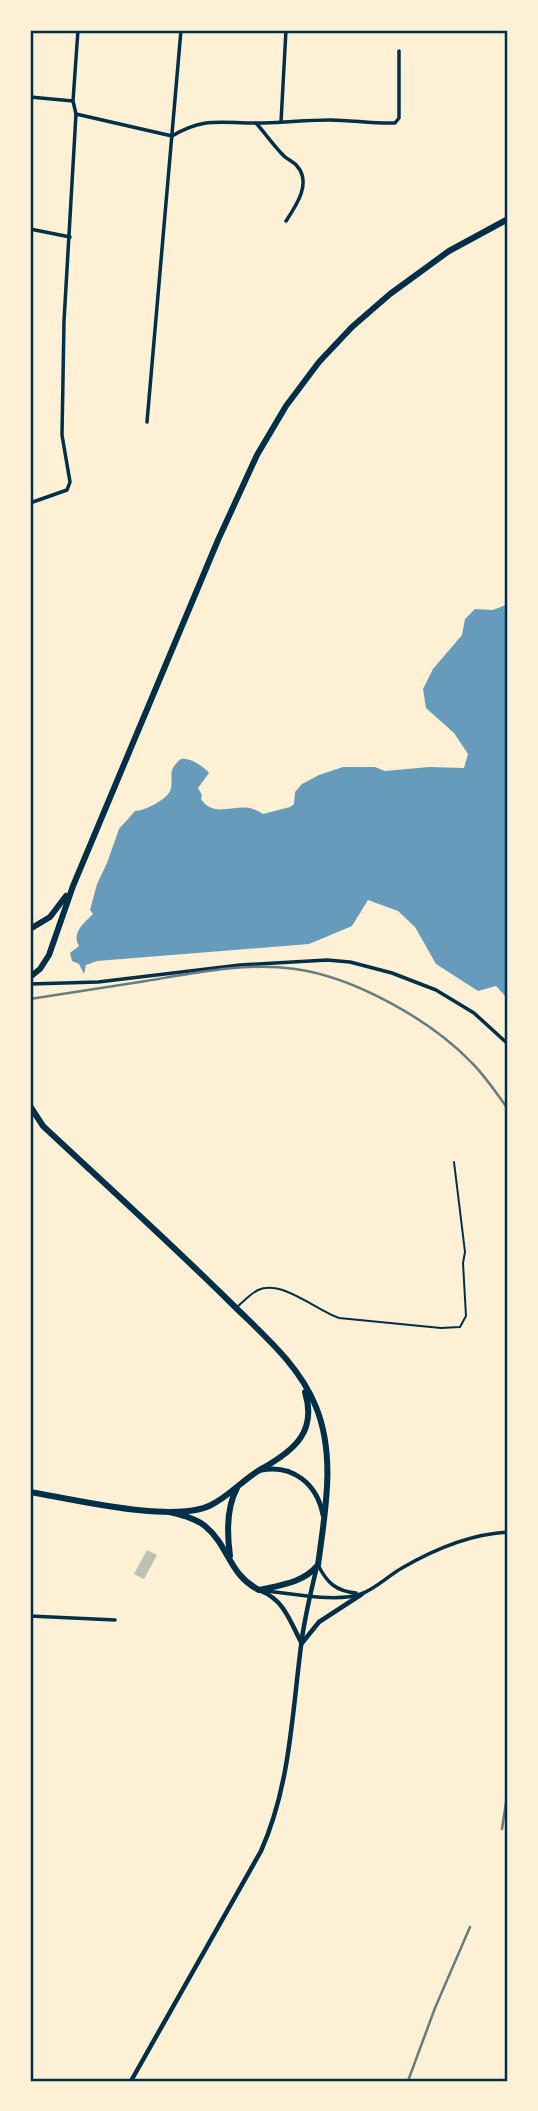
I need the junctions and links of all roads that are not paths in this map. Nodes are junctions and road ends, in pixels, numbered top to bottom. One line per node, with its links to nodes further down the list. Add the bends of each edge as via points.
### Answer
1 (78, 30): 6 (street)
2 (181, 30): 10 (street)
3 (286, 30): 8 (street)
4 (399, 51): 8 (street, via 399,118 395,122)
5 (30, 97): 6 (street)
6 (73, 100): 7 (street)
7 (76, 114): 10 (street); 14 (street)
8 (281, 122): 9 (street)
9 (256, 123): 10 (street, via 211,121 190,125); 12 (street, via 303,176 304,185)
10 (172, 136): 15 (street)
11 (508, 219): 17 (main road, via 449,251 390,294 319,362 286,406 257,455 218,540)
12 (286, 221)
13 (30, 229): 14 (street)
14 (70, 237): 16 (street, via 62,435 70,482 67,490)
15 (147, 422)
16 (30, 503)
17 (73, 886): 18 (main road, via 56,911); 19 (main road, via 49,955)
18 (30, 929)
19 (30, 977)
20 (30, 984): 21 (street, via 98,982 240,965 350,962 436,990 474,1013)
21 (508, 1044)
22 (30, 1106): 24 (main road, via 43,1126)
23 (454, 1162): 24 (lane, via 465,1252 466,1316 460,1326 339,1318 287,1292 265,1288)
24 (236, 1308): 25 (main road)
25 (298, 1374): 26 (main road, via 309,1410 307,1425 292,1449); 30 (main road, via 316,1406 324,1436 328,1472)
26 (257, 1471): 27 (main road); 30 (main road, via 294,1473 318,1495)
27 (240, 1484): 29 (main road, via 203,1509); 32 (main road, via 230,1506)
28 (30, 1492): 29 (main road)
29 (169, 1512): 32 (main road, via 204,1525)
30 (323, 1515): 33 (main road)
31 (508, 1532): 36 (street, via 432,1553)
32 (230, 1560): 34 (main road, via 239,1576)
33 (318, 1564): 34 (main road, via 300,1579); 35 (street); 36 (street, via 336,1588)
34 (259, 1590): 35 (street); 39 (street, via 275,1596)
35 (311, 1594): 36 (street, via 334,1598); 39 (street)
36 (362, 1594): 39 (street, via 319,1622)
37 (30, 1616): 38 (street)
38 (114, 1620)
39 (301, 1643): 40 (street, via 283,1786 268,1836)
40 (131, 2081)

